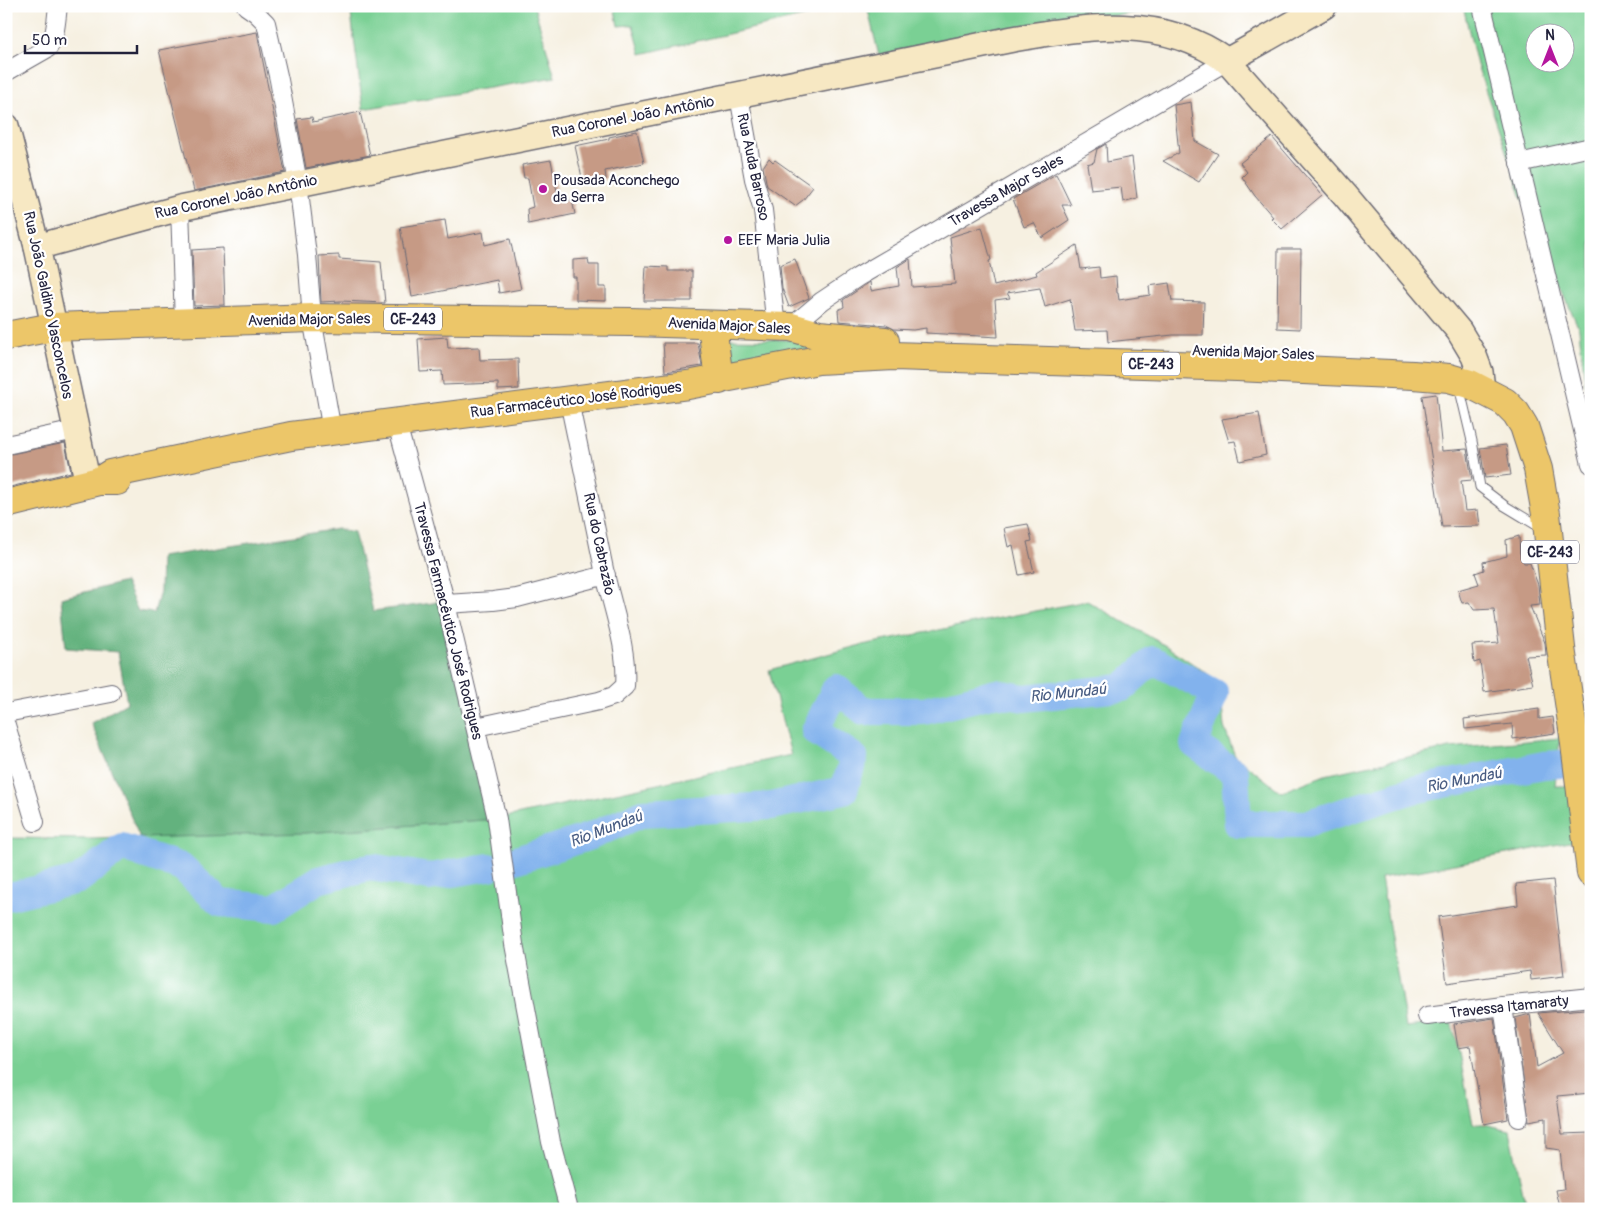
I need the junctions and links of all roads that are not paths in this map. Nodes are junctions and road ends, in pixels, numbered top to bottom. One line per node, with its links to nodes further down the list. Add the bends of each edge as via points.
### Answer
1 (58, 6): 6 (street, via 52,43)
2 (246, 6): 11 (street, via 266,23)
3 (1324, 6): 5 (street)
4 (1482, 6): 10 (street)
5 (1227, 61): 7 (street, Rua Coronel João Antônio, via 1204,45 1171,33 1121,27 1087,28 1013,39); 17 (street, Travessa Major Sales, via 858,278); 22 (street, Rua Coronel João Antônio, via 1444,313 1474,356)
6 (6, 72)
7 (739, 96): 11 (street, Rua Coronel João Antônio); 17 (street, Rua Auda Barroso)
8 (6, 126): 13 (street, Rua João Galdino Vasconcelos)
9 (1591, 148): 10 (street)
10 (1520, 163): 28 (street)
11 (298, 183): 12 (street, Rua Coronel João Antônio); 14 (street)
12 (180, 208): 13 (street, Rua Coronel João Antônio); 15 (street)
13 (37, 247): 18 (street, Rua João Galdino Vasconcelos)
14 (312, 318): 15 (main road, Avenida Major Sales / CE-243); 16 (main road, Avenida Major Sales / CE-243); 26 (street)
15 (184, 323): 18 (main road, Avenida Major Sales / CE-243)
16 (712, 325): 17 (main road, Avenida Major Sales / CE-243); 21 (main road)
17 (783, 327): 20 (main road, Avenida Major Sales / CE-243)
18 (53, 328): 19 (main road, Avenida Major Sales / CE-243); 25 (street, Rua João Galdino Vasconcelos)
19 (6, 336)
20 (818, 347): 21 (main road, Rua Farmacêutico José Rodrigues / CE-243); 22 (main road, Avenida Major Sales / CE-243, via 841,338 928,343 1014,353)
21 (719, 380): 23 (main road, Rua Farmacêutico José Rodrigues / CE-243)
22 (1473, 381): 31 (main road, CE-243, via 1505,402 1524,426); 31 (lane, via 1472,441 1480,488 1504,506)
23 (569, 401): 24 (main road, Rua Farmacêutico José Rodrigues / CE-243); 32 (street, Rua do Cabrazão)
24 (397, 424): 26 (main road, Rua Farmacêutico José Rodrigues / CE-243); 33 (street, Travessa Farmacêutico José Rodrigues)
25 (76, 430): 27 (street); 29 (street, Rua João Galdino Vasconcelos)
26 (320, 432): 29 (main road, Rua Farmacêutico José Rodrigues / CE-243, via 309,442 116,482)
27 (6, 445)
28 (1591, 464)
29 (93, 483): 30 (main road, Rua Farmacêutico José Rodrigues / CE-243)
30 (6, 504)
31 (1556, 530): 38 (main road, CE-243, via 1560,648)
32 (606, 575): 33 (street, via 517,598); 37 (street, Rua do Cabrazão, via 621,642 625,686 614,696 599,701)
33 (446, 604): 37 (street, Travessa Farmacêutico José Rodrigues)
34 (111, 693): 35 (street)
35 (6, 713)
36 (6, 725): 39 (street)
37 (476, 727): 45 (street, Travessa Farmacêutico José Rodrigues, via 497,819 514,944 549,1133)
38 (1585, 736): 40 (main road, via 1580,783)
39 (35, 822)
40 (1591, 872)
41 (1591, 997): 42 (street, Travessa Itamaraty)
42 (1503, 1006): 43 (street, Travessa Itamaraty); 44 (street)
43 (1427, 1016)
44 (1519, 1118)
45 (569, 1209)

